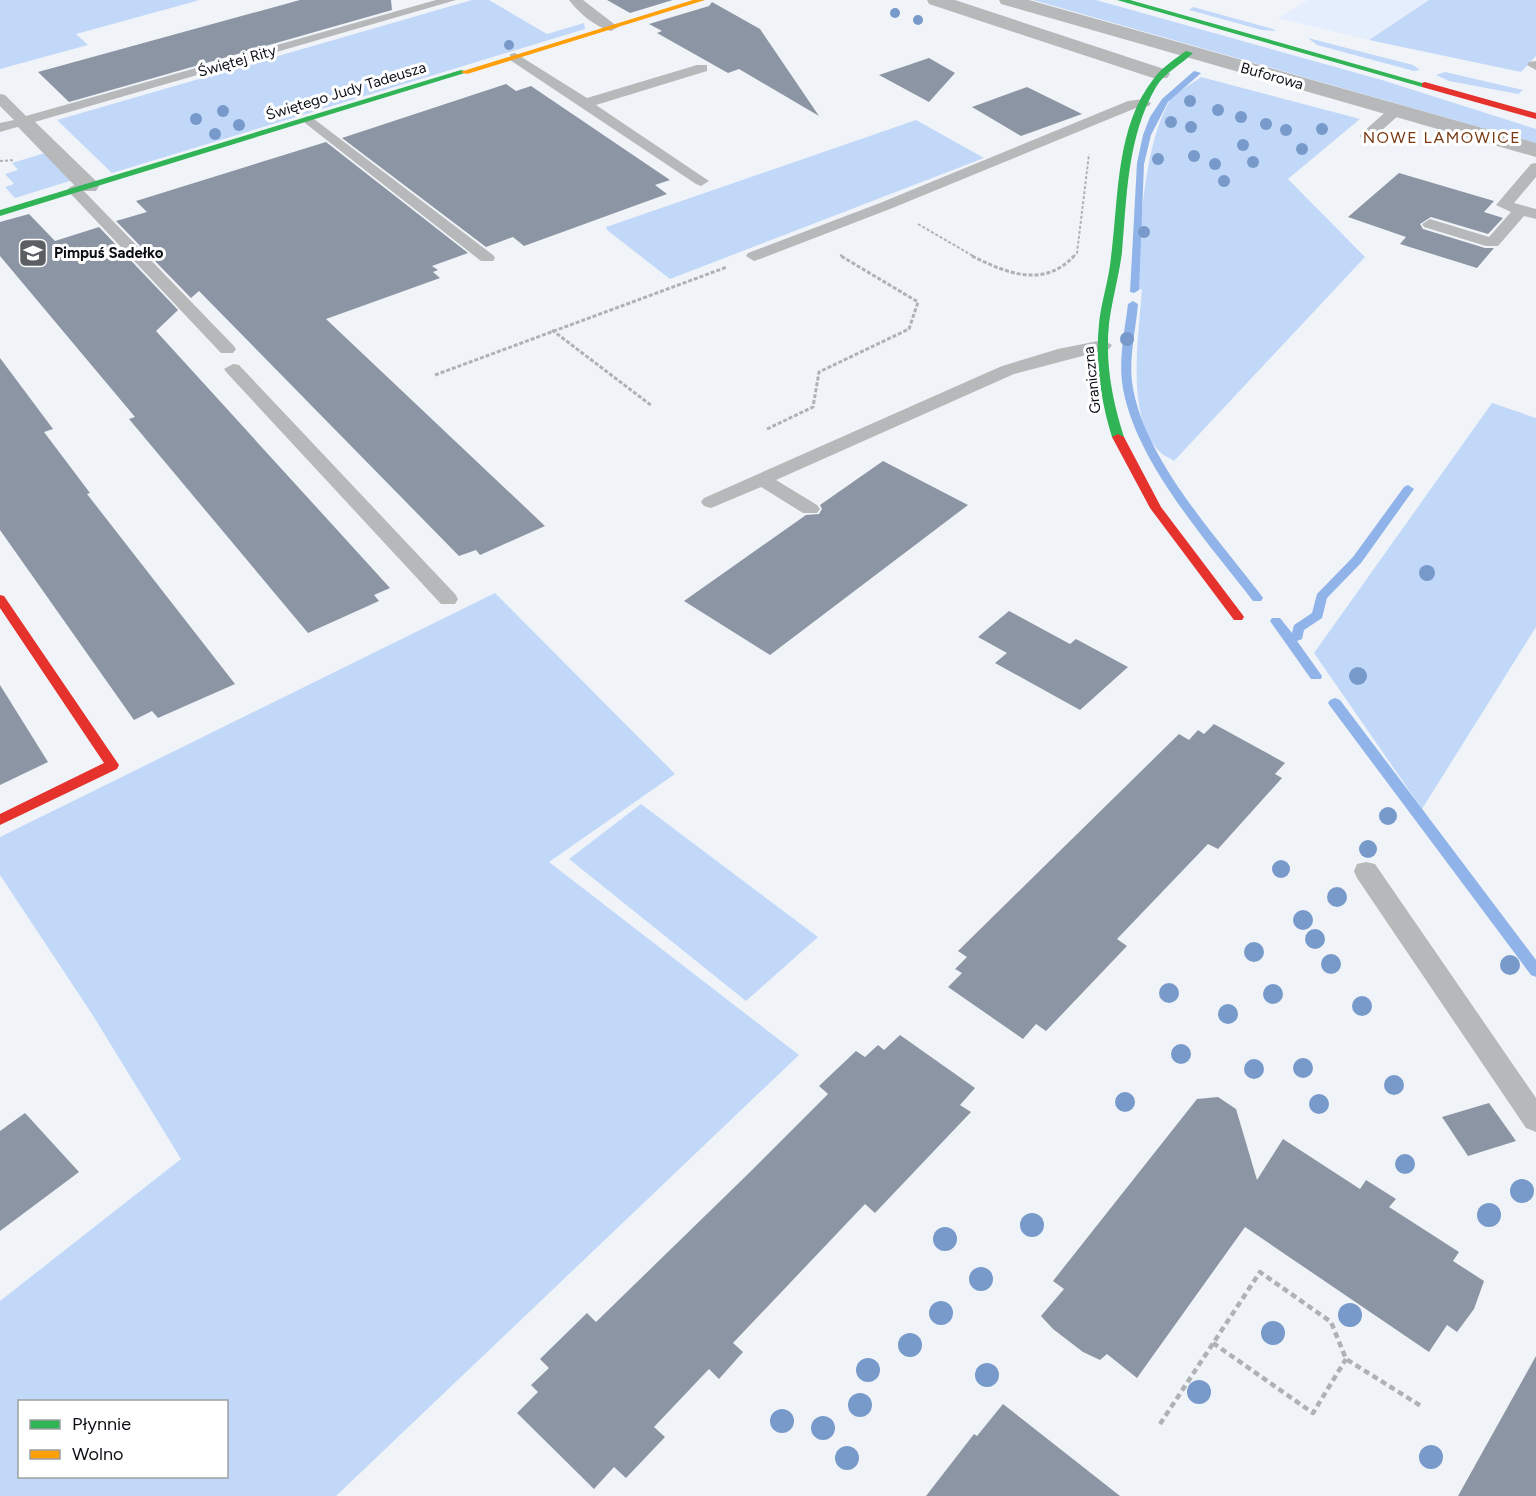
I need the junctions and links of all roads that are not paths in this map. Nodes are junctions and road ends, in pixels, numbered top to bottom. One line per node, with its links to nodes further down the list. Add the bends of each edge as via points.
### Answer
1 (450, 0): 18 (lane, Świętej Rity)
2 (575, 0): 7 (lane)
3 (700, 0): 7 (street, Świętego Judy Tadeusza)
4 (936, 0): 11 (street)
5 (1008, 0): 8 (street, Buforowa)
6 (1121, 0): 16 (street, Buforowa)
7 (611, 27): 9 (street, Świętego Judy Tadeusza)
8 (1189, 53): 11 (street, Graniczna); 15 (street, Buforowa)
9 (515, 57): 13 (lane); 17 (street, Świętego Judy Tadeusza)
10 (702, 68): 13 (lane)
11 (1160, 74): 14 (street, Graniczna)
12 (0, 98): 18 (lane)
13 (586, 103): 23 (lane)
14 (1144, 103): 28 (lane, via 1133,104); 30 (street, Graniczna, via 1120,186 1117,255)
15 (1395, 111): 20 (lane); 21 (street, Buforowa)
16 (1536, 116)
17 (310, 120): 24 (street, Świętego Judy Tadeusza); 29 (lane)
18 (24, 122): 19 (lane, Świętej Rity); 24 (street)
19 (0, 128)
20 (1366, 136)
21 (1536, 150)
22 (1536, 167): 25 (lane, via 1504,205)
23 (701, 181)
24 (82, 188): 26 (street, Świętego Judy Tadeusza); 31 (lane)
25 (1528, 212): 27 (lane, via 1492,243)
26 (0, 213)
27 (1430, 224)
28 (754, 256)
29 (487, 258)
30 (1103, 345): 33 (lane, via 1008,370); 38 (street, Graniczna, via 1109,408 1130,461 1148,495)
31 (226, 349)
32 (233, 369): 37 (lane)
33 (761, 479): 34 (lane); 35 (lane)
34 (711, 502)
35 (810, 509)
36 (0, 599): 39 (street, via 112,765)
37 (448, 599)
38 (1238, 617)
39 (0, 820)
40 (1366, 871): 41 (lane)
41 (1536, 1120)

